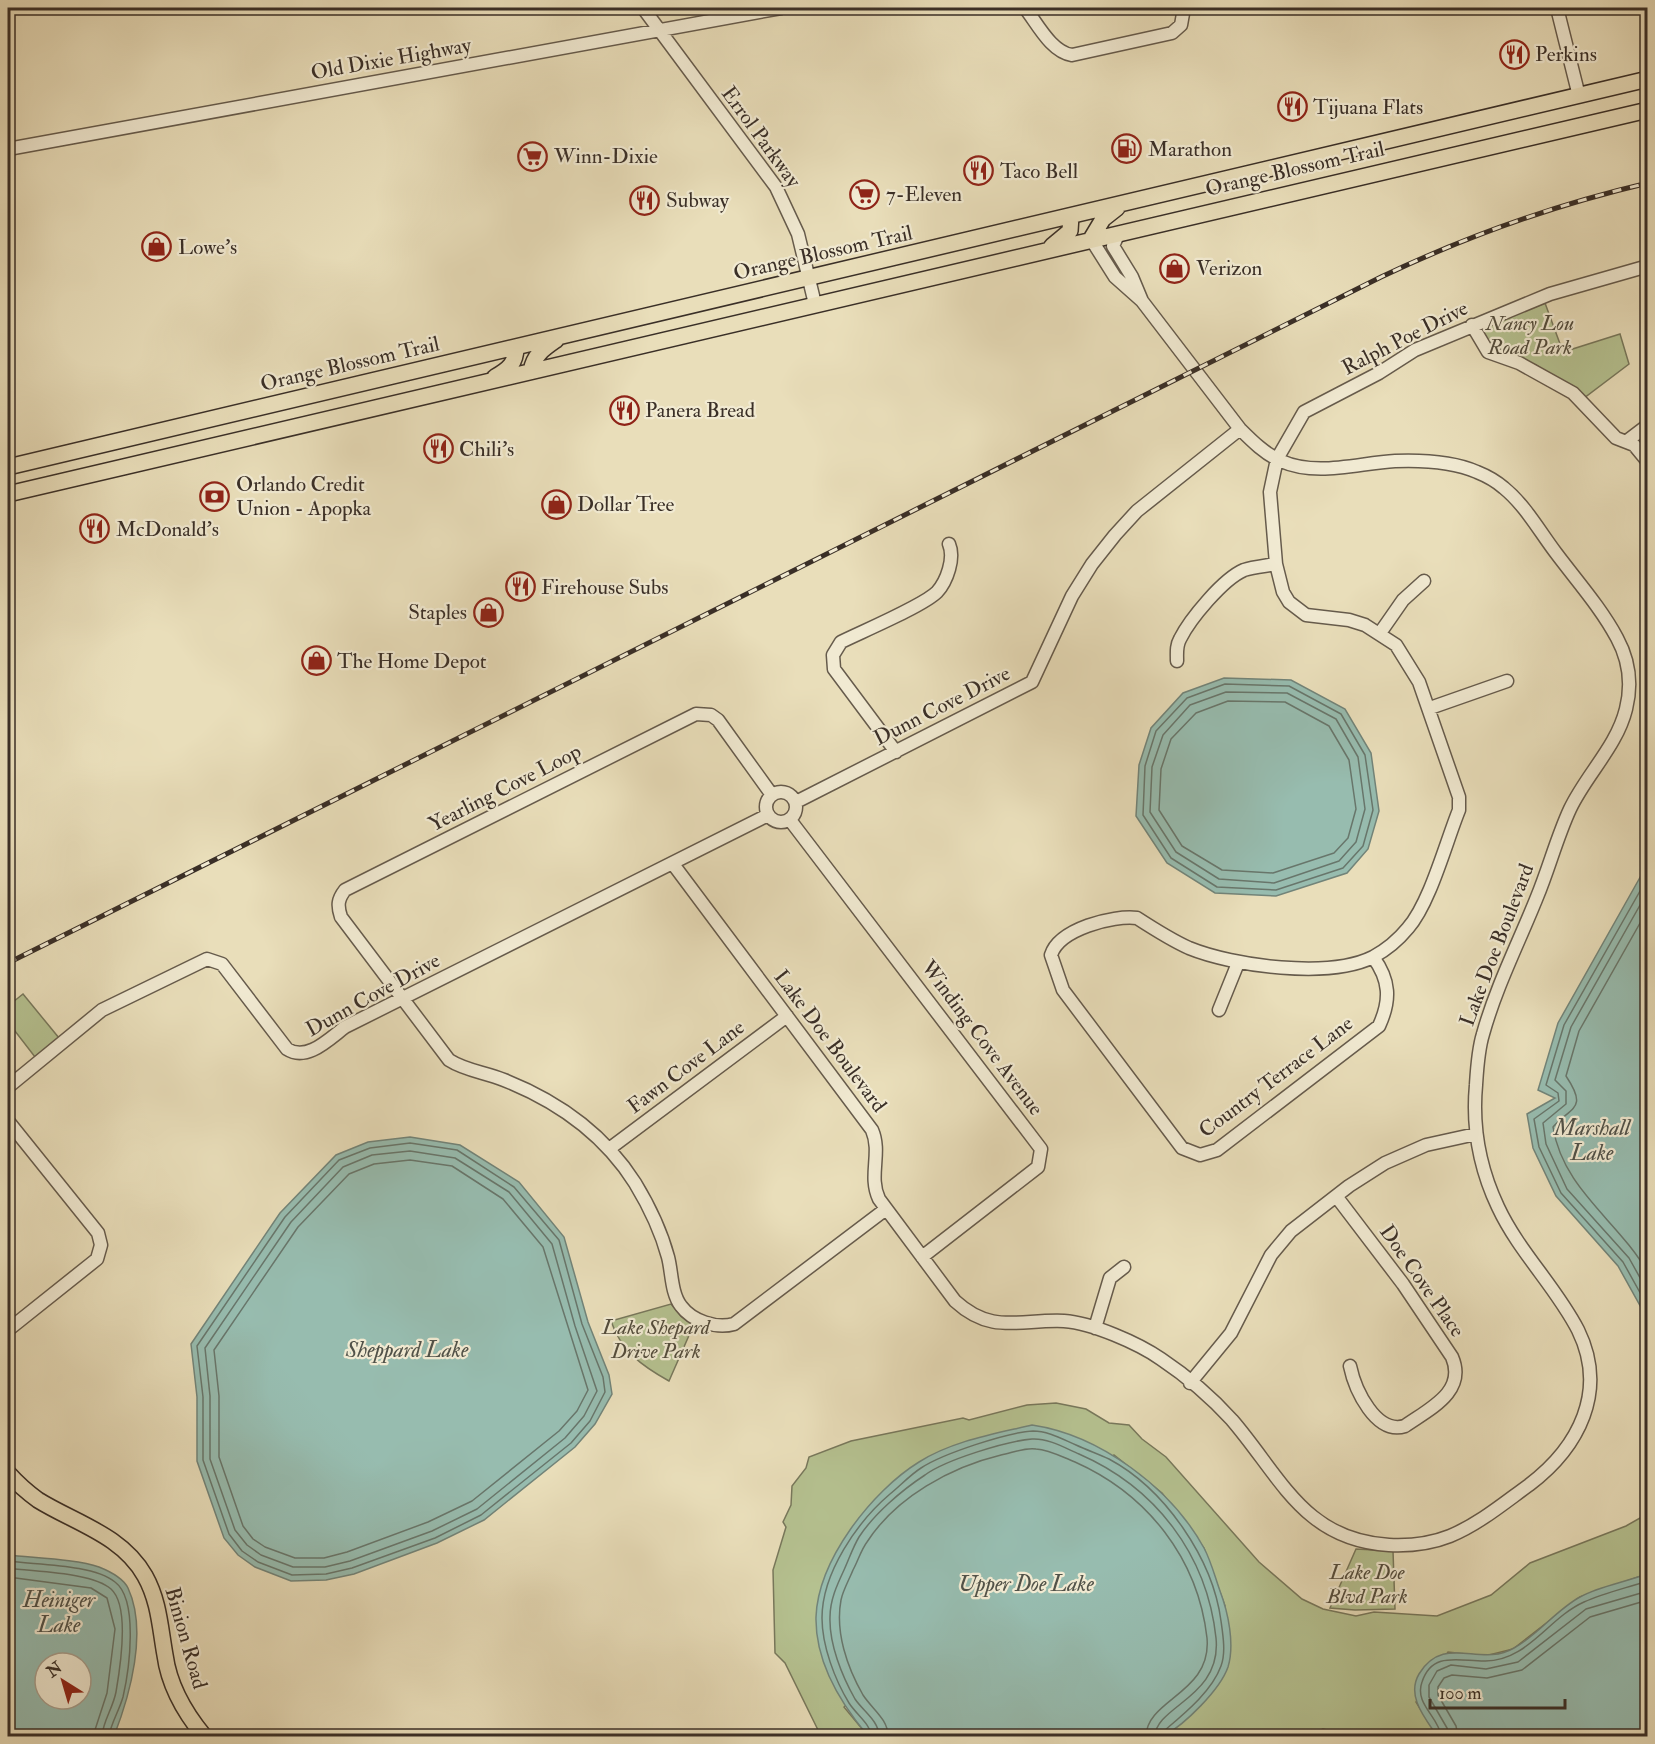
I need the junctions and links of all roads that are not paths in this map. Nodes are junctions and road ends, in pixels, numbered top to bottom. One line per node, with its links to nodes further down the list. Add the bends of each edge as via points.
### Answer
1 (643, 8): 6 (street, Errol Parkway)
2 (781, 8): 6 (street, Old Dixie Highway)
3 (1025, 8): 4 (street, via 1054,46 1072,55 1172,33 1181,25)
4 (1184, 8)
5 (1557, 8): 8 (street)
6 (659, 30): 10 (street, Old Dixie Highway); 17 (street, Errol Parkway, via 776,188 798,234)
7 (1647, 79): 8 (main road, Orange Blossom Trail)
8 (1578, 96): 11 (main road, Orange Blossom Trail)
9 (1647, 110): 13 (main road, Orange Blossom Trail)
10 (8, 149)
11 (1123, 204): 12 (main road, Orange Blossom Trail); 14 (main road, via 1103,219)
12 (1071, 216): 15 (main road, via 1070,231); 17 (main road, Orange Blossom Trail)
13 (1124, 231): 14 (main road, Orange Blossom Trail); 18 (street, Lake Doe Boulevard, via 1113,246)
14 (1091, 239): 15 (main road, Orange Blossom Trail); 18 (street, Lake Doe Boulevard, via 1115,277)
15 (1047, 249): 19 (main road, Orange Blossom Trail)
16 (1647, 266): 20 (street, Ralph Poe Drive, via 1550,294)
17 (808, 278): 19 (street, Errol Parkway); 21 (main road, Orange Blossom Trail)
18 (1142, 301): 26 (street, Lake Doe Boulevard)
19 (815, 304): 23 (main road, Orange Blossom Trail)
20 (1472, 325): 27 (street, via 1488,352 1519,363 1573,393 1616,438); 28 (street, Ralph Poe Drive, via 1415,350 1379,374 1304,412)
21 (561, 336): 22 (main road, Orange Blossom Trail); 23 (main road, via 539,352)
22 (516, 347): 24 (main road, via 508,369); 30 (main road, Orange Blossom Trail)
23 (531, 371): 24 (main road, Orange Blossom Trail)
24 (487, 381): 31 (main road, Orange Blossom Trail)
25 (1647, 425): 27 (street)
26 (1240, 429): 28 (street, Lake Doe Boulevard); 39 (street, Dunn Cove Drive, via 1137,511 1115,535 1072,596 1032,682)
27 (1627, 441): 29 (street)
28 (1277, 459): 33 (street, Ralph Poe Drive, via 1270,492); 52 (street, Lake Doe Boulevard, via 1302,467 1333,468 1425,461 1454,465 1490,478 1515,499 1610,624 1627,659 1629,691 1622,721 1570,810 1482,1036 1475,1092)
29 (1647, 462)
30 (8, 466)
31 (8, 494)
32 (949, 544): 39 (street, via 949,566 936,593 840,642 833,654 834,669)
33 (1276, 564): 35 (street, Ralph Poe Drive, via 1283,592 1299,611 1317,618 1349,620); 36 (street, via 1245,570 1229,579 1181,638)
34 (1424, 581): 35 (street, via 1403,600)
35 (1380, 633): 38 (street, Ralph Poe Drive, via 1408,660)
36 (1177, 661)
37 (1508, 681): 38 (street)
38 (1430, 708): 45 (street, Ralph Poe Drive, via 1459,796 1459,810 1416,918 1402,935)
39 (896, 752): 41 (street, Dunn Cove Drive)
40 (772, 795): 41 (street, via 786,792); 42 (street, via 766,806); 47 (street, Yearling Cove Loop, via 718,720 696,714 345,890 339,898 341,917)
41 (796, 802): 43 (street, via 796,812)
42 (768, 815): 43 (street, via 780,823); 44 (street, Dunn Cove Drive)
43 (790, 820): 56 (street, Winding Cove Avenue, via 1041,1149 1038,1167)
44 (673, 864): 47 (street, Dunn Cove Drive); 49 (street, Lake Doe Boulevard)
45 (1373, 957): 46 (street, via 1343,965 1305,968); 46 (street, Country Terrace Lane, via 1386,979 1388,992 1379,1026 1217,1150 1200,1155 1182,1148 1063,990 1054,967 1053,951 1080,929 1128,917 1137,918 1189,948)
46 (1238, 963): 48 (street)
47 (402, 999): 50 (street, Dunn Cove Drive, via 345,1027 308,1053 297,1054 287,1049 222,964 207,959 102,1010); 53 (street, Yearling Cove Loop, via 449,1060 532,1091 567,1113)
48 (1220, 1010)
49 (787, 1016): 53 (street, Fawn Cove Lane); 55 (street, Lake Doe Boulevard, via 872,1130 877,1149 874,1184)
50 (8, 1087)
51 (8, 1121): 58 (street, via 98,1233 101,1245 97,1259)
52 (1476, 1134): 54 (street, via 1443,1140 1405,1154); 61 (street, Lake Doe Boulevard, via 1480,1159 1498,1207 1579,1331 1588,1360 1590,1382 1582,1421 1563,1455 1544,1473 1486,1516 1443,1539 1408,1546 1359,1542 1331,1531 1305,1511 1231,1419)
53 (609, 1149): 55 (street, Yearling Cove Loop, via 648,1204 668,1256 680,1305 700,1320 718,1325 734,1324)
54 (1336, 1196): 60 (street, Doe Cove Place, via 1445,1347 1455,1364 1455,1378 1449,1394 1397,1428 1383,1425 1357,1390); 61 (street, via 1280,1242 1230,1333)
55 (886, 1209): 56 (street, Lake Doe Boulevard)
56 (922, 1257): 59 (street, Lake Doe Boulevard, via 960,1306 989,1322 1070,1322)
57 (1124, 1267): 59 (street, via 1110,1278)
58 (10, 1323)
59 (1095, 1328): 61 (street, Lake Doe Boulevard, via 1161,1359)
60 (1350, 1366)
61 (1190, 1383)
62 (8, 1473): 63 (main road, Binion Road, via 37,1499 110,1539 144,1574 155,1596 172,1682)
63 (204, 1737)

